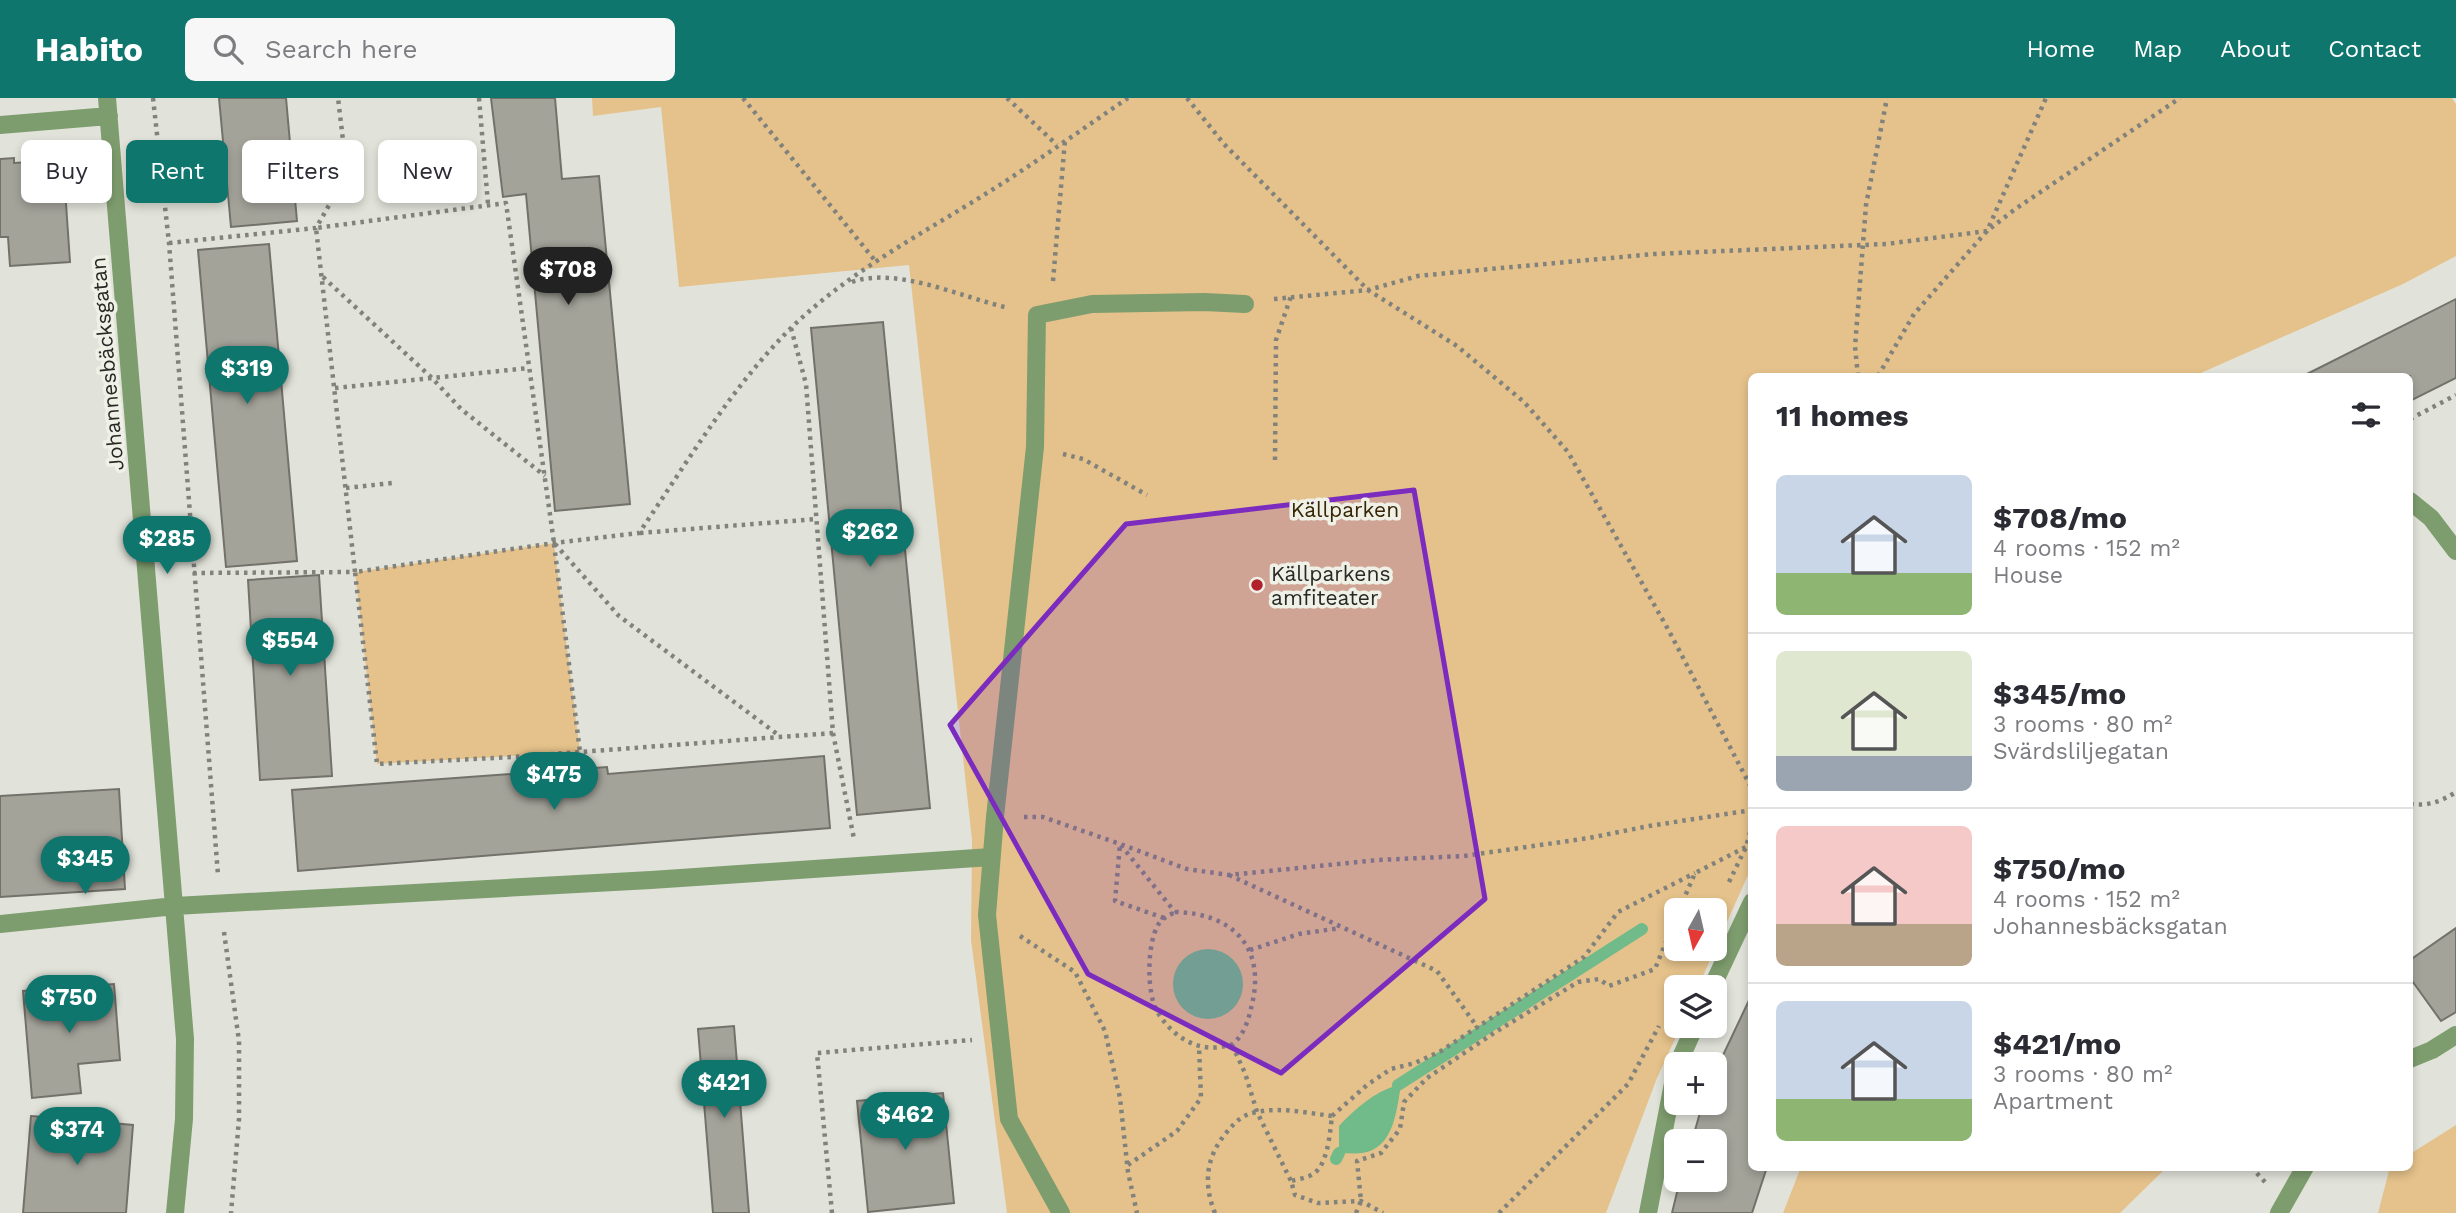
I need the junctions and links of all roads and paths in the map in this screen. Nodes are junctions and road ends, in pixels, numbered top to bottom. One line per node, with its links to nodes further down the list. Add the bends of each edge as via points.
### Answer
1 (153, 98): 18 (path)
2 (338, 98): 16 (path, via 347,174)
3 (479, 98): 15 (path)
4 (743, 98): 20 (path)
5 (1007, 98): 14 (path)
6 (1128, 98): 13 (path)
7 (1187, 98): 23 (path, via 1240,161)
8 (1887, 98): 19 (path)
9 (2046, 98): 17 (path)
10 (2180, 98): 17 (path)
11 (108, 107): 12 (street); 66 (street, Johannesbäcksgatan)
12 (0, 125)
13 (1065, 139): 14 (path); 26 (path)
14 (1057, 145): 20 (path)
15 (488, 204): 16 (path); 28 (path, via 506,203)
16 (316, 228): 18 (path); 21 (path)
17 (1987, 231): 19 (path); 30 (path, via 1914,314)
18 (169, 243): 47 (path)
19 (1863, 245): 23 (path, via 1654,254 1418,276); 29 (path, via 1855,347)
20 (877, 263): 22 (path)
21 (322, 276): 31 (path); 32 (path)
22 (843, 285): 26 (path, via 865,277 891,276 976,301); 27 (path)
23 (1368, 290): 24 (path); 51 (path, via 1457,346 1524,402 1568,452)
24 (1291, 296): 25 (path); 36 (path, via 1276,340)
25 (1245, 304): 26 (street, via 1091,304)
26 (1044, 313): 35 (street)
27 (791, 327): 42 (path, via 806,384); 43 (path, via 738,386)
28 (529, 368): 31 (path); 37 (path)
29 (1858, 373)
30 (1880, 373)
31 (432, 378): 32 (path); 37 (path, via 461,409)
32 (335, 388): 39 (path)
33 (2456, 395): 34 (path)
34 (2413, 417)
35 (1035, 447): 40 (path, via 1083,460); 55 (street)
36 (1275, 460)
37 (545, 476): 44 (path)
38 (392, 483): 39 (path)
39 (346, 488): 46 (path)
40 (1147, 495)
41 (2413, 503): 45 (street, via 2431,518)
42 (817, 519): 43 (path); 48 (path)
43 (639, 533): 44 (path)
44 (554, 543): 46 (path); 49 (path, via 619,616); 50 (path)
45 (2456, 551)
46 (355, 572): 47 (path); 50 (path, via 377,764)
47 (193, 573): 65 (path)
48 (833, 733): 49 (path); 60 (path)
49 (781, 737): 50 (path)
50 (580, 752)
51 (1748, 781)
52 (2456, 792): 53 (path, via 2440,802)
53 (2413, 804)
54 (1748, 811): 62 (path, via 1464,856)
55 (995, 817): 57 (path, via 1043,817); 59 (street)
56 (1748, 838): 58 (path)
57 (1120, 844): 62 (path, via 1187,869); 68 (path); 70 (path, via 1115,901)
58 (1745, 847): 61 (path); 63 (path)
59 (991, 857): 60 (street); 69 (street)
60 (859, 866): 65 (street)
61 (1695, 873): 64 (path); 76 (path, via 1618,912 1584,957)
62 (1229, 874): 72 (path)
63 (1725, 890)
64 (1684, 898)
65 (220, 904): 66 (street); 93 (path, via 239,1041 239,1119)
66 (175, 906): 71 (street); 92 (street, Johannesbäcksgatan, via 186,1040)
67 (1748, 910): 75 (street)
68 (1175, 912): 70 (path); 74 (path, via 1198,913 1222,923)
69 (987, 915): 81 (street); 88 (path, via 1075,972 1105,1031)
70 (1164, 918): 83 (path, via 1149,954 1156,1011 1173,1031)
71 (0, 924)
72 (1340, 928): 74 (path, via 1299,934); 78 (path, via 1437,971)
73 (1664, 945): 79 (path, via 1654,969 1609,986 1600,979 1578,982)
74 (1250, 950): 82 (path, via 1255,993 1248,1020)
75 (1718, 975)
76 (1486, 1023): 78 (path); 79 (path)
77 (1660, 1025): 100 (path, via 1628,1084)
78 (1478, 1028): 87 (path, via 1441,1051 1391,1069)
79 (1494, 1033): 91 (path, via 1427,1078 1405,1102 1400,1129 1381,1153 1357,1161)
80 (2456, 1035): 84 (street)
81 (1000, 1038): 94 (path, via 817,1053); 95 (street, via 1009,1119)
82 (1232, 1045): 83 (path); 85 (path)
83 (1199, 1046): 88 (path, via 1201,1098 1177,1131)
84 (2413, 1058)
85 (1257, 1112): 87 (path); 90 (path); 97 (path, via 1242,1116 1213,1150 1207,1186)
86 (1667, 1115): 101 (street)
87 (1332, 1116): 90 (path, via 1329,1144 1315,1174)
88 (1128, 1165): 96 (path)
89 (2303, 1171): 102 (street)
90 (1291, 1181): 91 (path, via 1295,1195 1318,1203)
91 (1361, 1201): 98 (path); 99 (path)
92 (175, 1213)
93 (231, 1213)
94 (832, 1213)
95 (1061, 1213)
96 (1137, 1213)
97 (1215, 1213)
98 (1356, 1213)
99 (1383, 1213)
100 (1499, 1213)
101 (1648, 1213)
102 (2279, 1213)

